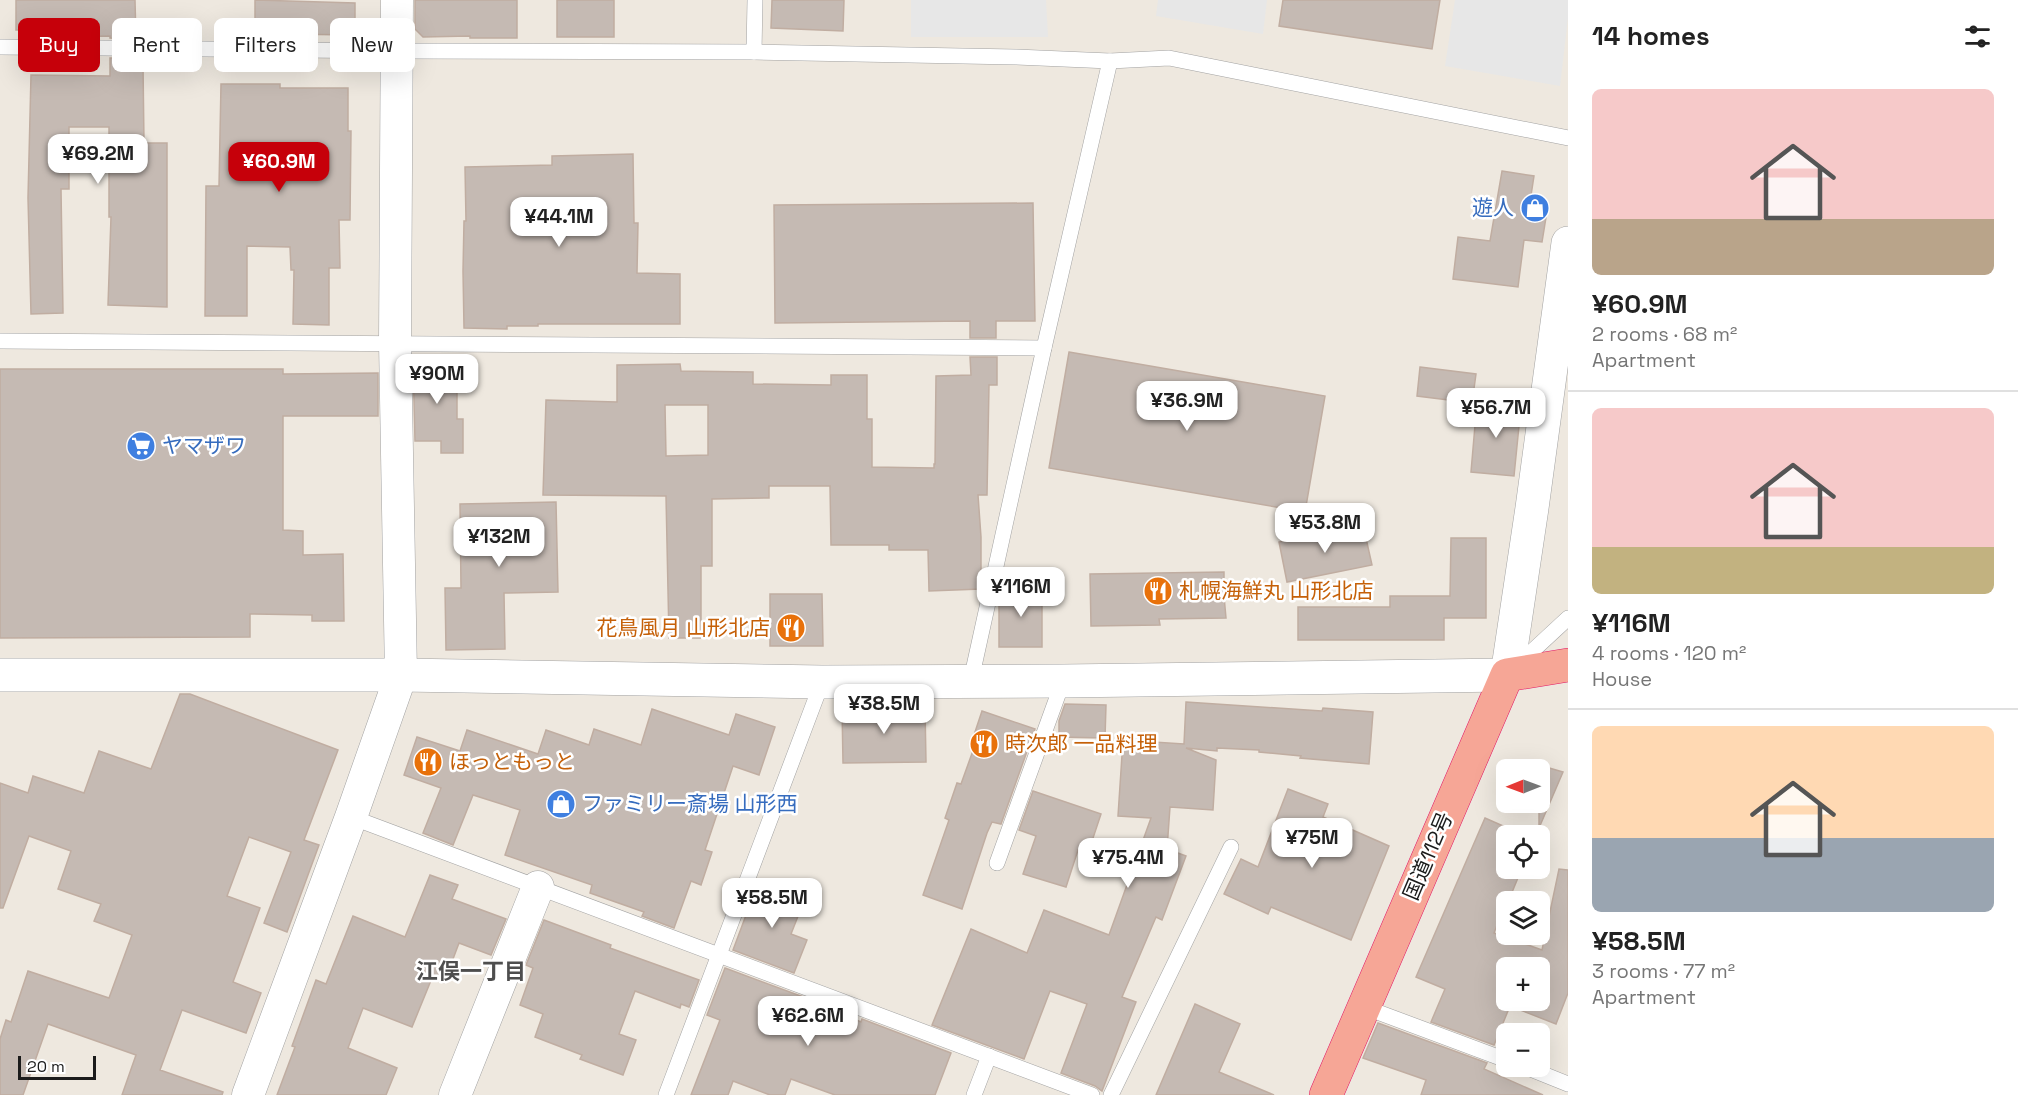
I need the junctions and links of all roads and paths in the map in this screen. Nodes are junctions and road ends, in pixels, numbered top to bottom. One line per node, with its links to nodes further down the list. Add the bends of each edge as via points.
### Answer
1 (397, 0): 3 (street)
2 (755, 0): 7 (lane)
3 (397, 18)
4 (0, 47): 5 (lane)
5 (330, 50)
6 (415, 51): 7 (lane)
7 (754, 52): 8 (lane)
8 (1110, 62): 10 (lane, via 1169,58); 14 (lane)
9 (396, 72): 13 (street)
10 (1568, 138)
11 (1568, 243): 19 (street)
12 (0, 340): 13 (lane)
13 (394, 342): 14 (lane); 18 (street)
14 (1044, 348): 20 (lane)
15 (1568, 618): 19 (lane)
16 (1568, 665): 19 (highway)
17 (0, 675): 18 (street)
18 (401, 675): 22 (street); 23 (street)
19 (1507, 675): 21 (street); 28 (highway, 国道112号)
20 (971, 680): 21 (street); 22 (street)
21 (1064, 681): 25 (lane)
22 (822, 682): 27 (lane)
23 (351, 817): 26 (lane); 33 (street)
24 (1231, 847): 38 (lane)
25 (997, 863)
26 (538, 887): 27 (lane); 34 (street)
27 (718, 954): 29 (lane); 35 (lane)
28 (1364, 1007): 30 (lane); 39 (highway, 国道112号)
29 (989, 1056): 36 (lane); 37 (lane)
30 (1496, 1056)
31 (1550, 1077): 32 (lane)
32 (1568, 1084)
33 (248, 1095)
34 (455, 1095)
35 (666, 1095)
36 (974, 1095)
37 (1092, 1095)
38 (1111, 1095)
39 (1326, 1095)

